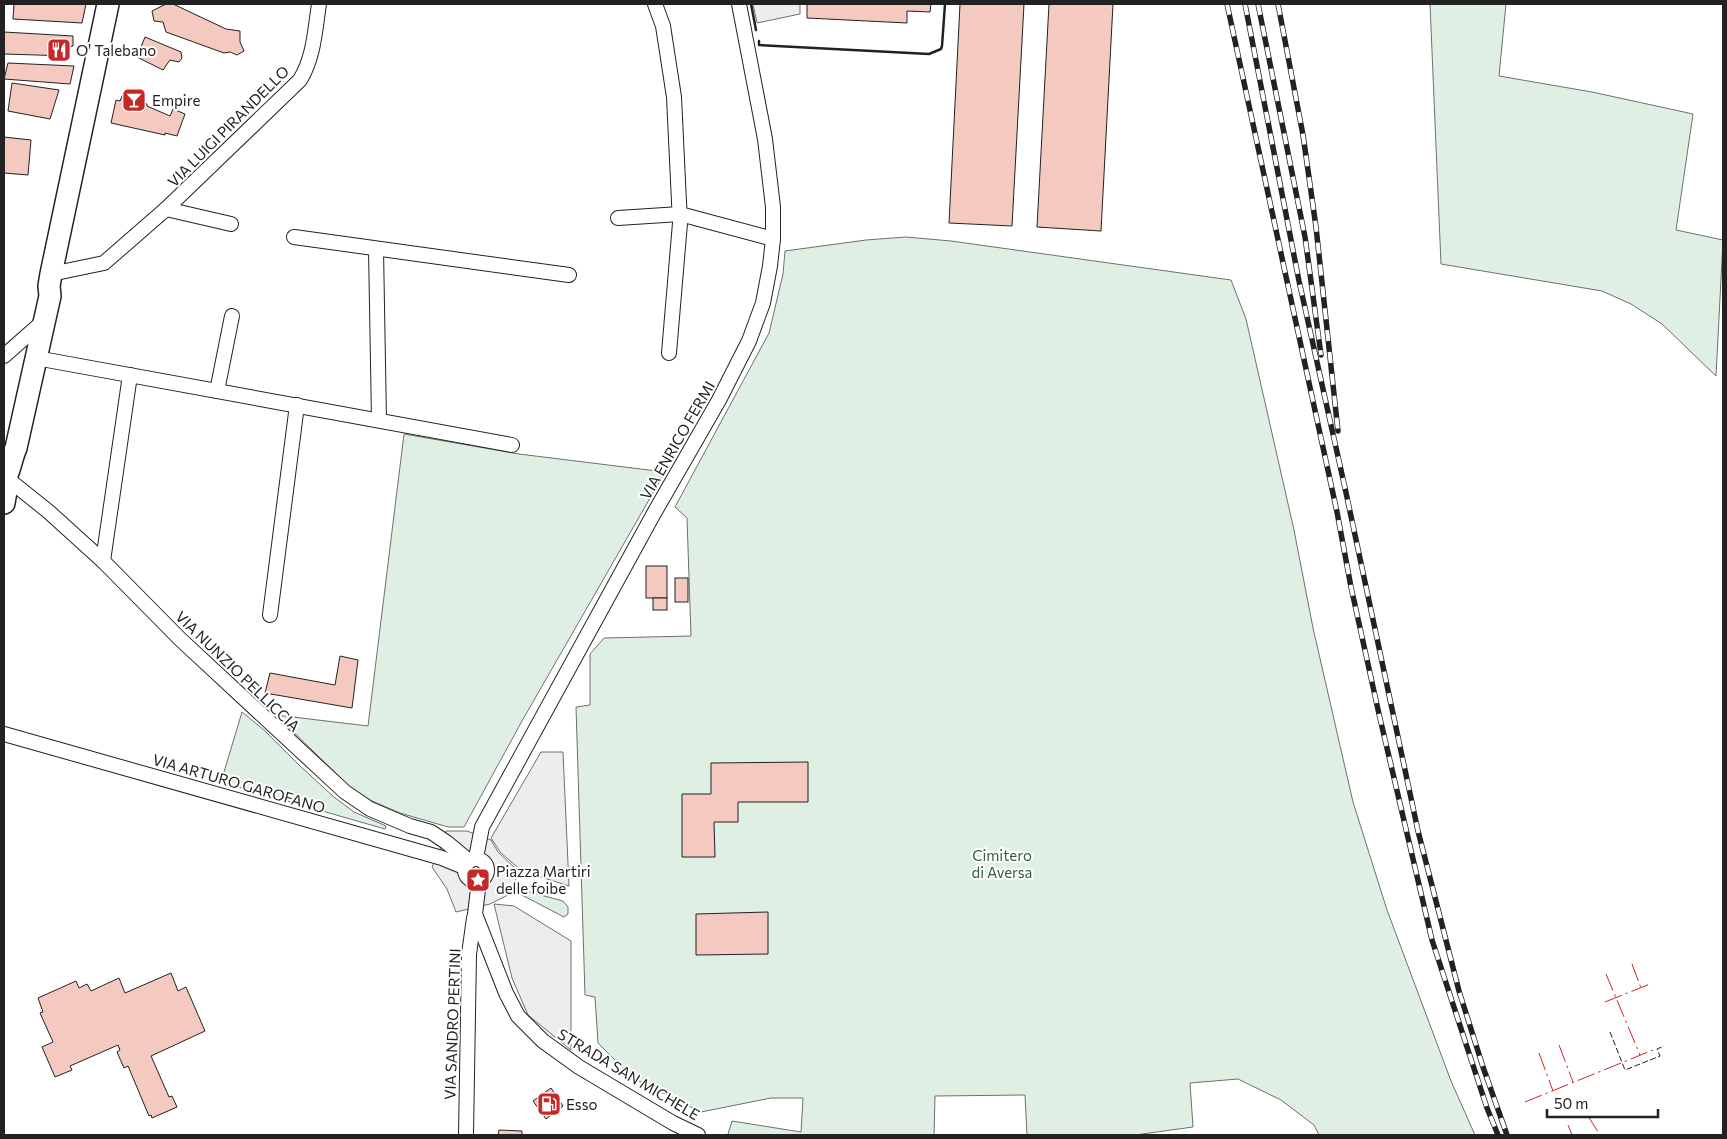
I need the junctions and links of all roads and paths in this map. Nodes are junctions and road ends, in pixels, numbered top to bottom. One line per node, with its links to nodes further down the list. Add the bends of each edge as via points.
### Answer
1 (108, 4): 13 (main road)
2 (319, 4): 5 (street, VIA LUIGI PIRANDELLO, via 311,53 300,80)
3 (655, 4): 6 (street, via 663,26 674,97)
4 (739, 4): 10 (street, VIA ENRICO FERMI, via 765,139 774,207)
5 (166, 209): 8 (street, VIA LUIGI PIRANDELLO); 13 (street, VIA LUIGI PIRANDELLO, via 104,263)
6 (680, 214): 7 (street); 10 (street); 16 (street)
7 (618, 218)
8 (231, 224)
9 (294, 237): 11 (street)
10 (774, 239): 30 (street, VIA ENRICO FERMI, via 763,303 749,341 482,827)
11 (376, 249): 12 (street); 22 (street)
12 (569, 274)
13 (50, 280): 15 (main road); 18 (main road, via 50,296)
14 (232, 316): 20 (street)
15 (38, 326): 17 (street); 24 (main road, via 11,446)
16 (669, 353)
17 (4, 356)
18 (36, 358): 19 (street); 24 (main road)
19 (130, 375): 20 (street); 27 (street)
20 (217, 391): 21 (street)
21 (297, 406): 22 (street); 28 (street)
22 (379, 420): 23 (street)
23 (512, 445)
24 (12, 455): 25 (main road)
25 (5, 478): 26 (main road, via 8,485); 27 (street, VIA NUNZIO PELLICCIA)
26 (4, 503)
27 (103, 561): 30 (street, VIA NUNZIO PELLICCIA, via 180,639 345,792 370,809 431,832)
28 (270, 615)
29 (4, 734): 30 (street, VIA ARTURO GAROFANO, via 434,856)
30 (470, 862): 31 (street, via 466,877); 31 (street, via 484,862 487,869)
31 (478, 881): 32 (street, STRADA SAN MICHELE)
32 (475, 914): 33 (street, STRADA SAN MICHELE, via 518,1016 579,1067); 34 (street, VIA SANDRO PERTINI, via 469,954)
33 (676, 1129): 35 (street, STRADA SAN MICHELE)
34 (466, 1135)
35 (698, 1135)

